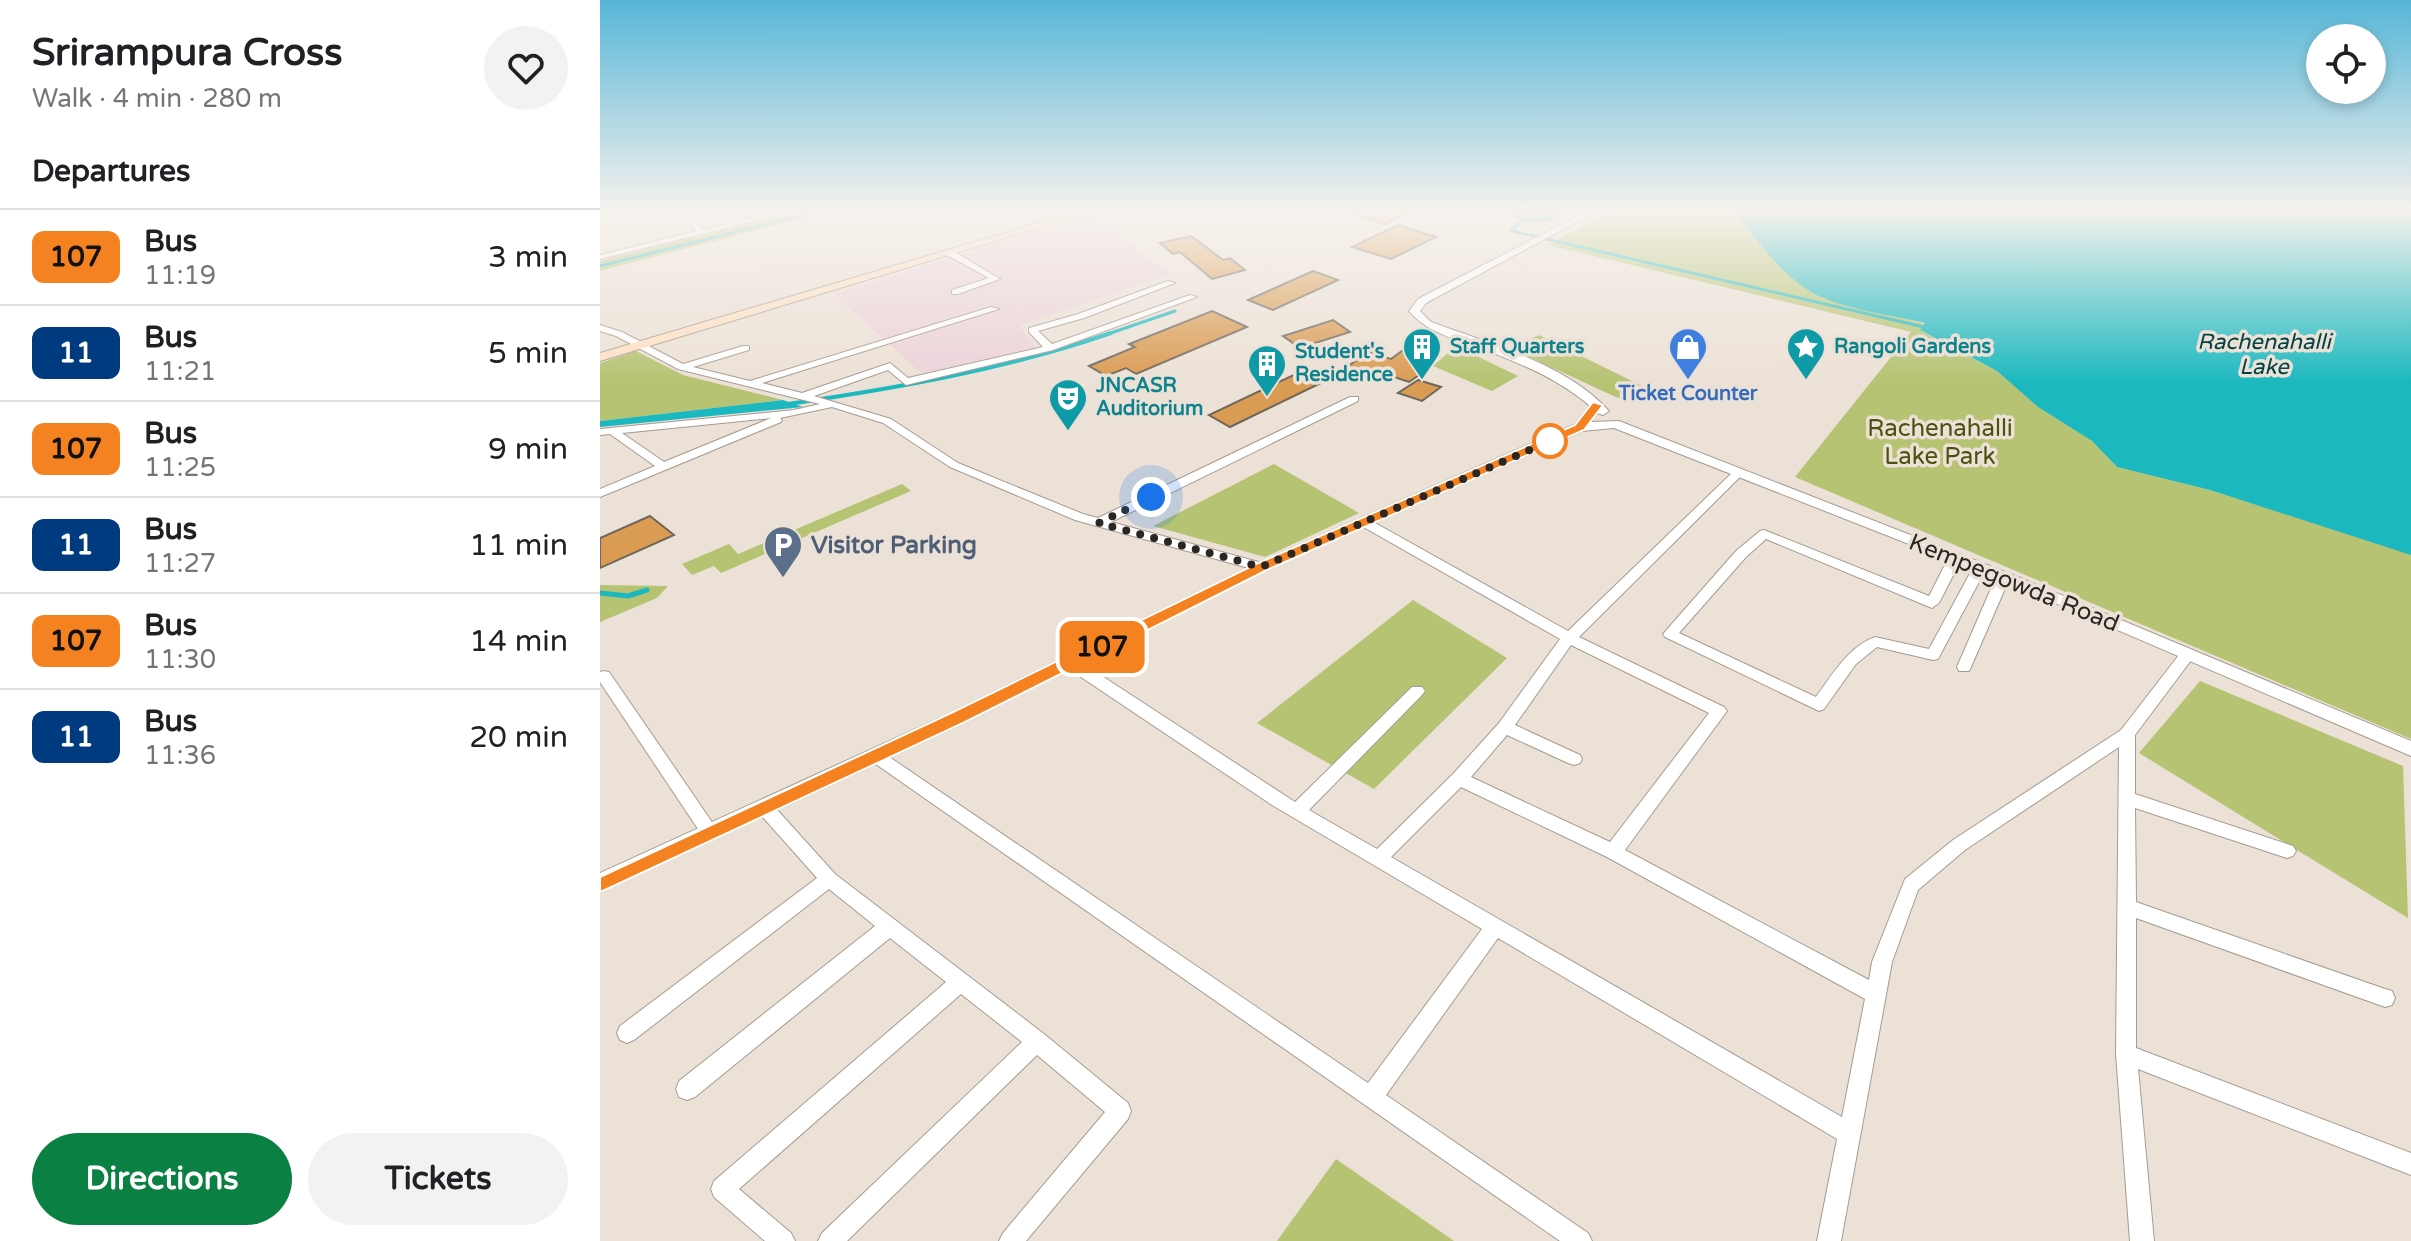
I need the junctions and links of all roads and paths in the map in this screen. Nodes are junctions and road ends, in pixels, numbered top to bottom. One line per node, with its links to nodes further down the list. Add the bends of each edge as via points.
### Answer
1 (883, 268): 10 (main road)
2 (898, 268): 10 (main road)
3 (976, 268): 6 (street, via 996,279)
4 (1485, 268): 19 (street, Kempegowda Road, via 1423,300 1414,311 1427,324 1543,372)
5 (1171, 283): 12 (street, via 1032,330)
6 (955, 292)
7 (1193, 297): 12 (street)
8 (994, 309): 15 (street)
9 (600, 328): 10 (street)
10 (635, 344): 13 (main road); 14 (street)
11 (746, 348): 14 (street)
12 (1050, 348): 16 (street, via 906,382 890,366)
13 (600, 354)
14 (682, 367): 15 (street)
15 (747, 384): 16 (street)
16 (802, 397): 18 (street)
17 (1354, 399): 28 (street)
18 (829, 403): 20 (street); 28 (street, via 887,421 954,465)
19 (1597, 405): 21 (street, Kempegowda Road); 22 (street)
20 (794, 413): 23 (street); 24 (street)
21 (1615, 424): 22 (street, Kempegowda Road); 25 (street, Kempegowda Road)
22 (1580, 427): 27 (street)
23 (606, 431): 24 (street)
24 (663, 467): 26 (street)
25 (1738, 473): 29 (street, Kempegowda Road); 35 (street)
26 (600, 493)
27 (1364, 522): 30 (street); 35 (street)
28 (1099, 523): 30 (street)
29 (1955, 558): 31 (street, Kempegowda Road); 33 (street)
30 (1261, 567): 37 (street)
31 (1980, 567): 32 (street, Kempegowda Road); 34 (street)
32 (2003, 577): 36 (street, Kempegowda Road); 38 (street)
33 (1932, 603): 34 (street); 34 (street, via 1764,534 1670,634 1819,705 1851,660 1875,642 1933,655)
34 (1957, 612)
35 (1569, 638): 41 (street); 52 (street, via 1719,711)
36 (2187, 655): 42 (street); 43 (street, Kempegowda Road)
37 (1071, 663): 44 (street); 49 (street)
38 (1964, 667)
39 (604, 676): 50 (street)
40 (1417, 691): 49 (street)
41 (1505, 727): 45 (street); 46 (street)
42 (2127, 734): 47 (street); 60 (street, via 1959,845 1911,885 1882,962)
43 (2411, 749)
44 (876, 756): 48 (street); 66 (street)
45 (1574, 759)
46 (1459, 779): 52 (street); 53 (street)
47 (2127, 798): 51 (street); 56 (street)
48 (765, 808): 50 (street); 54 (street)
49 (1297, 811): 53 (street)
50 (710, 833): 55 (street)
51 (2287, 851)
52 (1613, 852): 60 (street)
53 (1378, 859): 58 (street)
54 (829, 879): 57 (street); 62 (street)
55 (600, 883)
56 (2127, 907): 61 (street); 64 (street)
57 (890, 926): 59 (street); 65 (street)
58 (1495, 927): 66 (street); 67 (street)
59 (961, 981): 63 (street); 69 (street, via 722,1189)
60 (1876, 994): 67 (street)
61 (2385, 998)
62 (627, 1033)
63 (1037, 1041): 70 (street); 71 (street, via 1120,1111)
64 (2126, 1054): 68 (street); 74 (street)
65 (687, 1089)
66 (1371, 1097): 72 (street)
67 (1849, 1133): 73 (street)
68 (2411, 1164)
69 (783, 1241)
70 (830, 1241)
71 (1011, 1241)
72 (1580, 1241)
73 (1829, 1241)
74 (2142, 1241)

